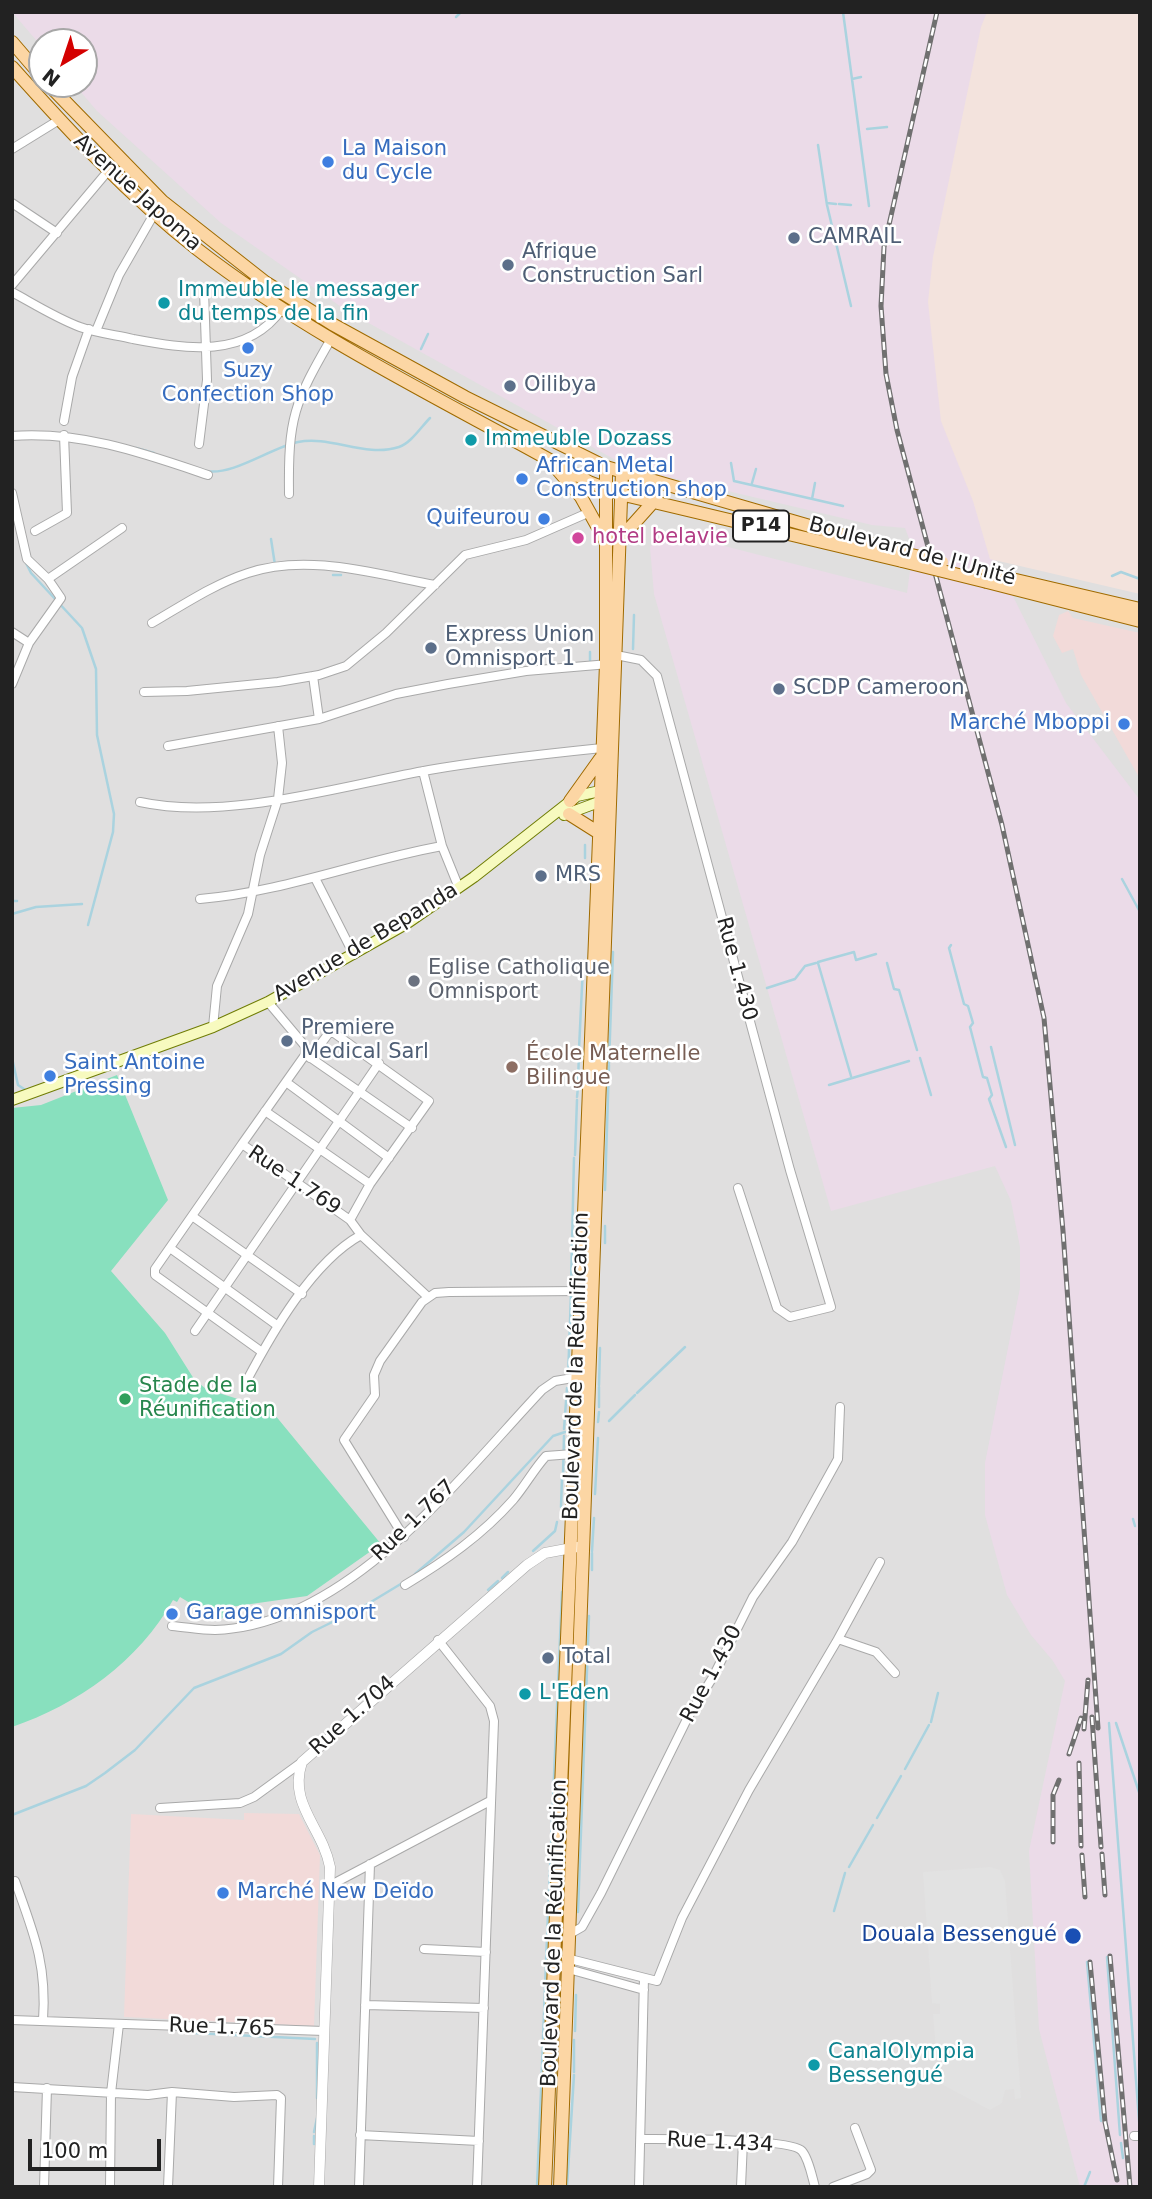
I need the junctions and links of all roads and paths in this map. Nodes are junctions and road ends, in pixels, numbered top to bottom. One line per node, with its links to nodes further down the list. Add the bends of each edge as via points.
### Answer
1 (12, 42): 2 (main road)
2 (28, 61)
3 (12, 67): 6 (main road, Avenue Japoma / P14)
4 (60, 98): 5 (main road, Avenue Japoma / P14)
5 (64, 103): 6 (main road); 19 (main road, Avenue Japoma / P14, via 162,201 265,282)
6 (56, 117): 7 (street); 8 (main road, Avenue Japoma / P14)
7 (12, 149)
8 (108, 172): 10 (main road, Avenue Japoma / P14); 11 (street)
9 (12, 203): 11 (street)
10 (154, 214): 15 (main road, Avenue Japoma / P14); 16 (street)
11 (57, 233): 12 (street)
12 (12, 285)
13 (204, 290): 18 (street)
14 (12, 292): 16 (street, via 56,317)
15 (282, 309): 17 (main road, Avenue Japoma / P14); 18 (street, via 260,332 240,342)
16 (93, 330): 18 (street); 20 (street, via 72,377)
17 (331, 339): 19 (main road, Avenue Japoma / P14); 30 (street, via 293,414)
18 (206, 349): 23 (street)
19 (462, 403): 24 (main road, Avenue Japoma / P14); 25 (main road, Avenue Japoma / P14)
20 (64, 421)
21 (64, 435): 22 (street); 27 (street, via 126,448); 35 (street, via 67,513)
22 (12, 436)
23 (199, 444)
24 (545, 455): 28 (main road, Avenue Japoma / P14); 33 (main road)
25 (606, 467): 26 (main road, Boulevard de l'Unité / P14); 28 (main road, Boulevard de la Réunification)
26 (622, 472): 31 (main road); 38 (main road, Boulevard de l'Unité / P14)
27 (208, 475)
28 (605, 489): 31 (main road, Boulevard de l'Unité / P14); 37 (main road, Boulevard de la Réunification)
29 (12, 493): 40 (street, via 27,559)
30 (289, 494)
31 (620, 494): 32 (main road, Boulevard de l'Unité / P14); 36 (main road)
32 (654, 501): 36 (main road); 38 (main road, Boulevard de l'Unité / P14)
33 (590, 512): 37 (main road); 41 (street, via 504,548 472,552)
34 (122, 528): 40 (street)
35 (35, 531)
36 (620, 539): 47 (main road)
37 (607, 546): 47 (main road, Boulevard de la Réunification)
38 (903, 557): 39 (main road, Boulevard de l'Unité / P14, bridge)
39 (987, 578): 42 (main road, Boulevard de l'Unité / P14); 43 (main road, Boulevard de l'Unité / P14)
40 (48, 579): 46 (street, via 61,598)
41 (435, 585): 44 (street, via 320,566 276,566 225,582); 48 (street, via 354,661)
42 (1140, 609)
43 (1140, 621)
44 (152, 623)
45 (12, 632): 46 (street)
46 (29, 643): 49 (street)
47 (612, 661): 51 (street, via 409,691); 54 (main road, Boulevard de la Réunification); 56 (main road); 82 (street, Rue 1.430, via 641,660 657,676 831,1307 790,1317 777,1308)
48 (313, 676): 50 (street); 51 (street)
49 (12, 684)
50 (144, 692)
51 (319, 719): 52 (street)
52 (278, 726): 53 (street); 57 (street, via 282,763)
53 (168, 746)
54 (602, 752): 55 (street, via 507,757); 56 (main road, Boulevard de la Réunification); 59 (main road)
55 (423, 771): 57 (street); 61 (street)
56 (606, 794): 59 (main road, Avenue de Bepanda, via 584,793); 60 (main road, Boulevard de la Réunification); 89 (main road)
57 (278, 799): 58 (street, via 195,808); 64 (street)
58 (140, 802)
59 (569, 808): 60 (main road); 63 (main road, Avenue de Bepanda)
60 (599, 833): 89 (main road, Boulevard de la Réunification)
61 (442, 846): 62 (street, via 348,866); 63 (street)
62 (315, 878): 64 (street); 66 (street)
63 (459, 888): 66 (main road, Avenue de Bepanda)
64 (252, 894): 65 (street); 68 (street, via 217,986)
65 (200, 899)
66 (354, 955): 67 (main road, Avenue de Bepanda)
67 (268, 1002): 68 (main road, Avenue de Bepanda); 69 (street, via 305,1045)
68 (213, 1027): 73 (main road, Avenue de Bepanda)
69 (308, 1056): 70 (street, via 331,1032); 71 (street); 72 (street)
70 (379, 1063): 72 (street); 76 (street, via 428,1098)
71 (286, 1082): 74 (street); 75 (street)
72 (360, 1091): 75 (street); 76 (street)
73 (12, 1100)
74 (265, 1111): 77 (street); 78 (street)
75 (340, 1121): 78 (street); 79 (street)
76 (412, 1128): 79 (street)
77 (242, 1144): 80 (street, Rue 1.769); 83 (street, Rue 1.769)
78 (320, 1150): 80 (street); 81 (street)
79 (389, 1158): 81 (street)
80 (298, 1183): 84 (street, Rue 1.769); 87 (street)
81 (370, 1184): 84 (street)
82 (738, 1188)
83 (192, 1216): 86 (street, Rue 1.769); 87 (street)
84 (350, 1220): 85 (street, Rue 1.769)
85 (361, 1235): 90 (street, via 333,1254); 91 (street, Rue 1.769)
86 (170, 1248): 88 (street); 92 (street, Rue 1.769, via 155,1275)
87 (248, 1255): 88 (street); 90 (street)
88 (226, 1287): 92 (street); 93 (street)
89 (586, 1291): 91 (street, via 449,1292); 96 (main road, Boulevard de la Réunification); 97 (main road)
90 (302, 1294): 93 (street)
91 (428, 1297): 101 (street, via 380,1361 374,1375 375,1395 344,1440)
92 (208, 1313): 94 (street); 95 (street)
93 (278, 1326): 95 (street)
94 (195, 1331)
95 (262, 1352): 98 (street)
96 (575, 1377): 97 (street, Rue 1.767); 100 (main road, Boulevard de la Réunification); 101 (street, Rue 1.767, via 555,1381 542,1390)
97 (589, 1377): 103 (main road)
98 (246, 1382)
99 (840, 1407): 116 (street, Rue 1.430, via 838,1459 792,1542 753,1597 582,1927)
100 (573, 1454): 102 (main road, Boulevard de la Réunification); 105 (street, via 546,1456 514,1499 480,1533)
101 (404, 1537): 106 (street, Rue 1.767, via 354,1576 303,1606 216,1630)
102 (570, 1547): 103 (street, Rue 1.704); 108 (street, Rue 1.704, via 536,1558); 119 (main road, Boulevard de la Réunification)
103 (584, 1548): 116 (main road)
104 (880, 1562): 107 (street)
105 (405, 1585)
106 (172, 1626)
107 (838, 1639): 109 (street, via 876,1652); 120 (street, via 749,1790 682,1918 657,1981)
108 (438, 1640): 110 (street, Rue 1.704); 111 (street, via 493,1714)
109 (895, 1673)
110 (302, 1762): 112 (street, via 240,1803); 115 (street, Rue 1.704, via 297,1780 299,1800 327,1851)
111 (490, 1801): 113 (street); 118 (street)
112 (160, 1808)
113 (370, 1864): 115 (street); 122 (street)
114 (15, 1881): 125 (street, via 41,1952)
115 (329, 1886): 127 (street, Rue 1.704)
116 (568, 1936): 119 (main road)
117 (424, 1949): 118 (street)
118 (486, 1952): 123 (street)
119 (561, 1962): 120 (street); 121 (street); 144 (main road, Boulevard de la Réunification); 145 (main road)
120 (644, 1978): 121 (street)
121 (644, 1990): 134 (street)
122 (365, 2005): 123 (street); 133 (street)
123 (484, 2008): 135 (street)
124 (12, 2020): 125 (street, Rue 1.765)
125 (43, 2021): 126 (street, Rue 1.765)
126 (119, 2024): 127 (street, Rue 1.765); 130 (street)
127 (324, 2031): 141 (street, Rue 1.704)
128 (12, 2087): 129 (street)
129 (47, 2088): 130 (street); 137 (street)
130 (111, 2092): 131 (street); 138 (street)
131 (172, 2092): 139 (street); 140 (street, via 275,2094 281,2098)
132 (855, 2128): 149 (street, via 871,2170)
133 (360, 2135): 135 (street); 142 (street)
134 (642, 2138): 136 (street, Rue 1.434); 146 (street)
135 (480, 2141): 143 (street)
136 (743, 2141): 147 (street); 148 (street, Rue 1.434, via 801,2150)
137 (44, 2187)
138 (110, 2187)
139 (167, 2187)
140 (278, 2187)
141 (319, 2187)
142 (359, 2187)
143 (477, 2187)
144 (545, 2187)
145 (560, 2187)
146 (639, 2187)
147 (741, 2187)
148 (815, 2187)
149 (833, 2187)

